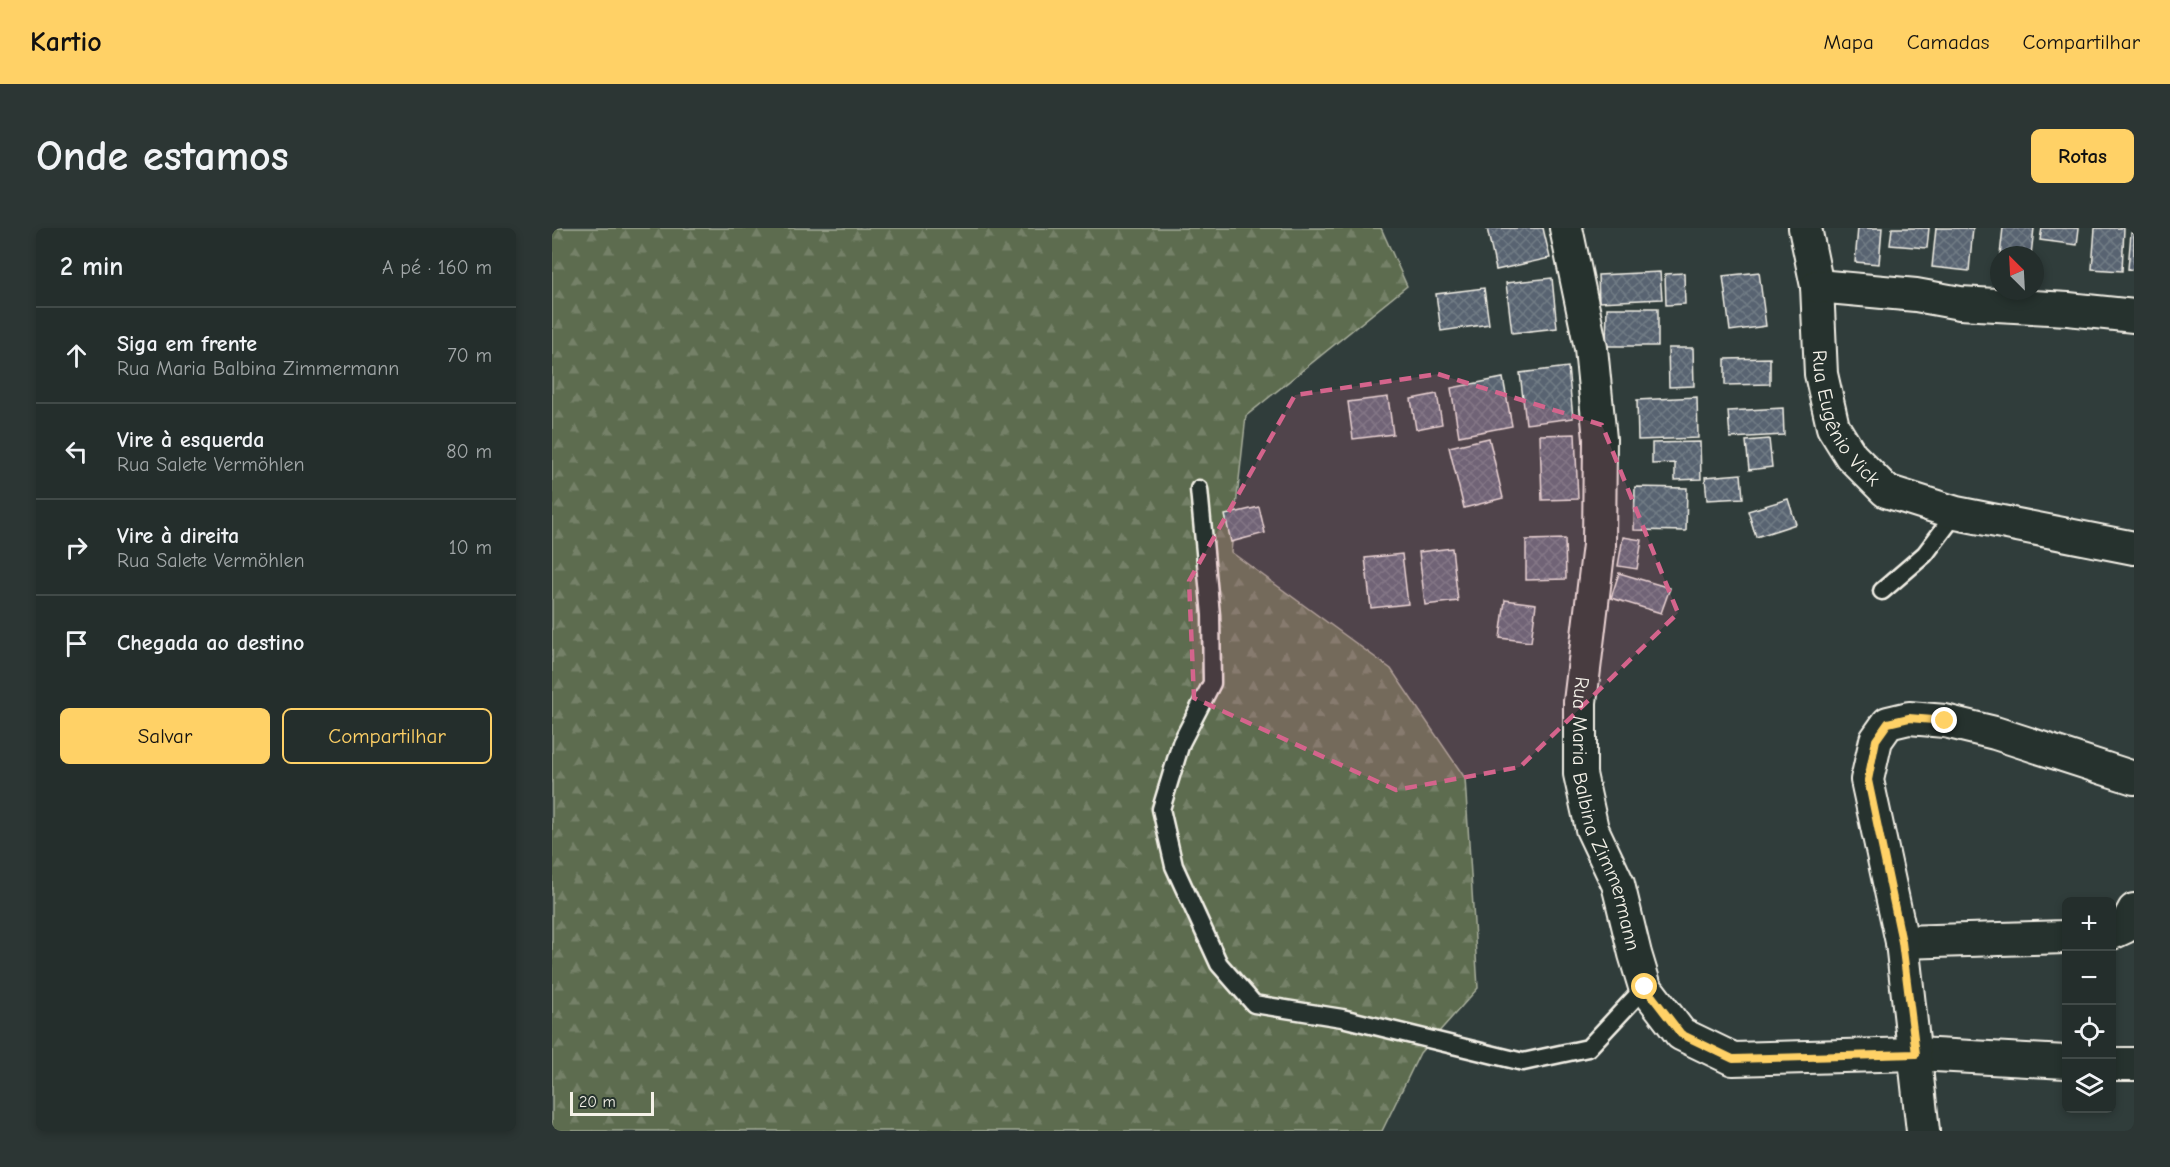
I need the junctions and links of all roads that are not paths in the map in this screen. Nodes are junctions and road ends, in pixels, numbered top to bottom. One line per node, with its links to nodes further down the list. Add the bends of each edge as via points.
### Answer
1 (1566, 228): 14 (street, Rua Maria Balbina Zimmermann, via 1591,348 1599,439 1599,545 1580,702 1580,774 1592,829 1618,884)
2 (1805, 228): 3 (street, Rua Eugênio Vick)
3 (1817, 286): 4 (street, via 1960,303); 6 (street, Rua Eugênio Vick, via 1821,374 1833,427 1851,456 1886,491)
4 (2134, 316)
5 (1199, 489): 14 (lane, via 1211,615 1212,683 1181,743 1161,809 1174,866 1219,964 1254,1004 1342,1018 1523,1062 1588,1048)
6 (1956, 513): 7 (street, Rua Eugênio Vick); 8 (lane, via 1925,554)
7 (2134, 548)
8 (1882, 591)
9 (2134, 778): 13 (street, via 1945,721 1909,718 1888,723 1876,740 1868,780)
10 (2134, 910): 11 (street, via 2125,927)
11 (2116, 931)
12 (2062, 937): 13 (street)
13 (1902, 942): 15 (street)
14 (1645, 987): 15 (street, Rua Maria Balbina Zimmermann, via 1681,1034 1733,1059)
15 (1916, 1054): 16 (street, Rua Maria Balbina Zimmermann); 19 (street)
16 (2062, 1062)
17 (2116, 1064): 18 (street)
18 (2134, 1064)
19 (1923, 1131)

